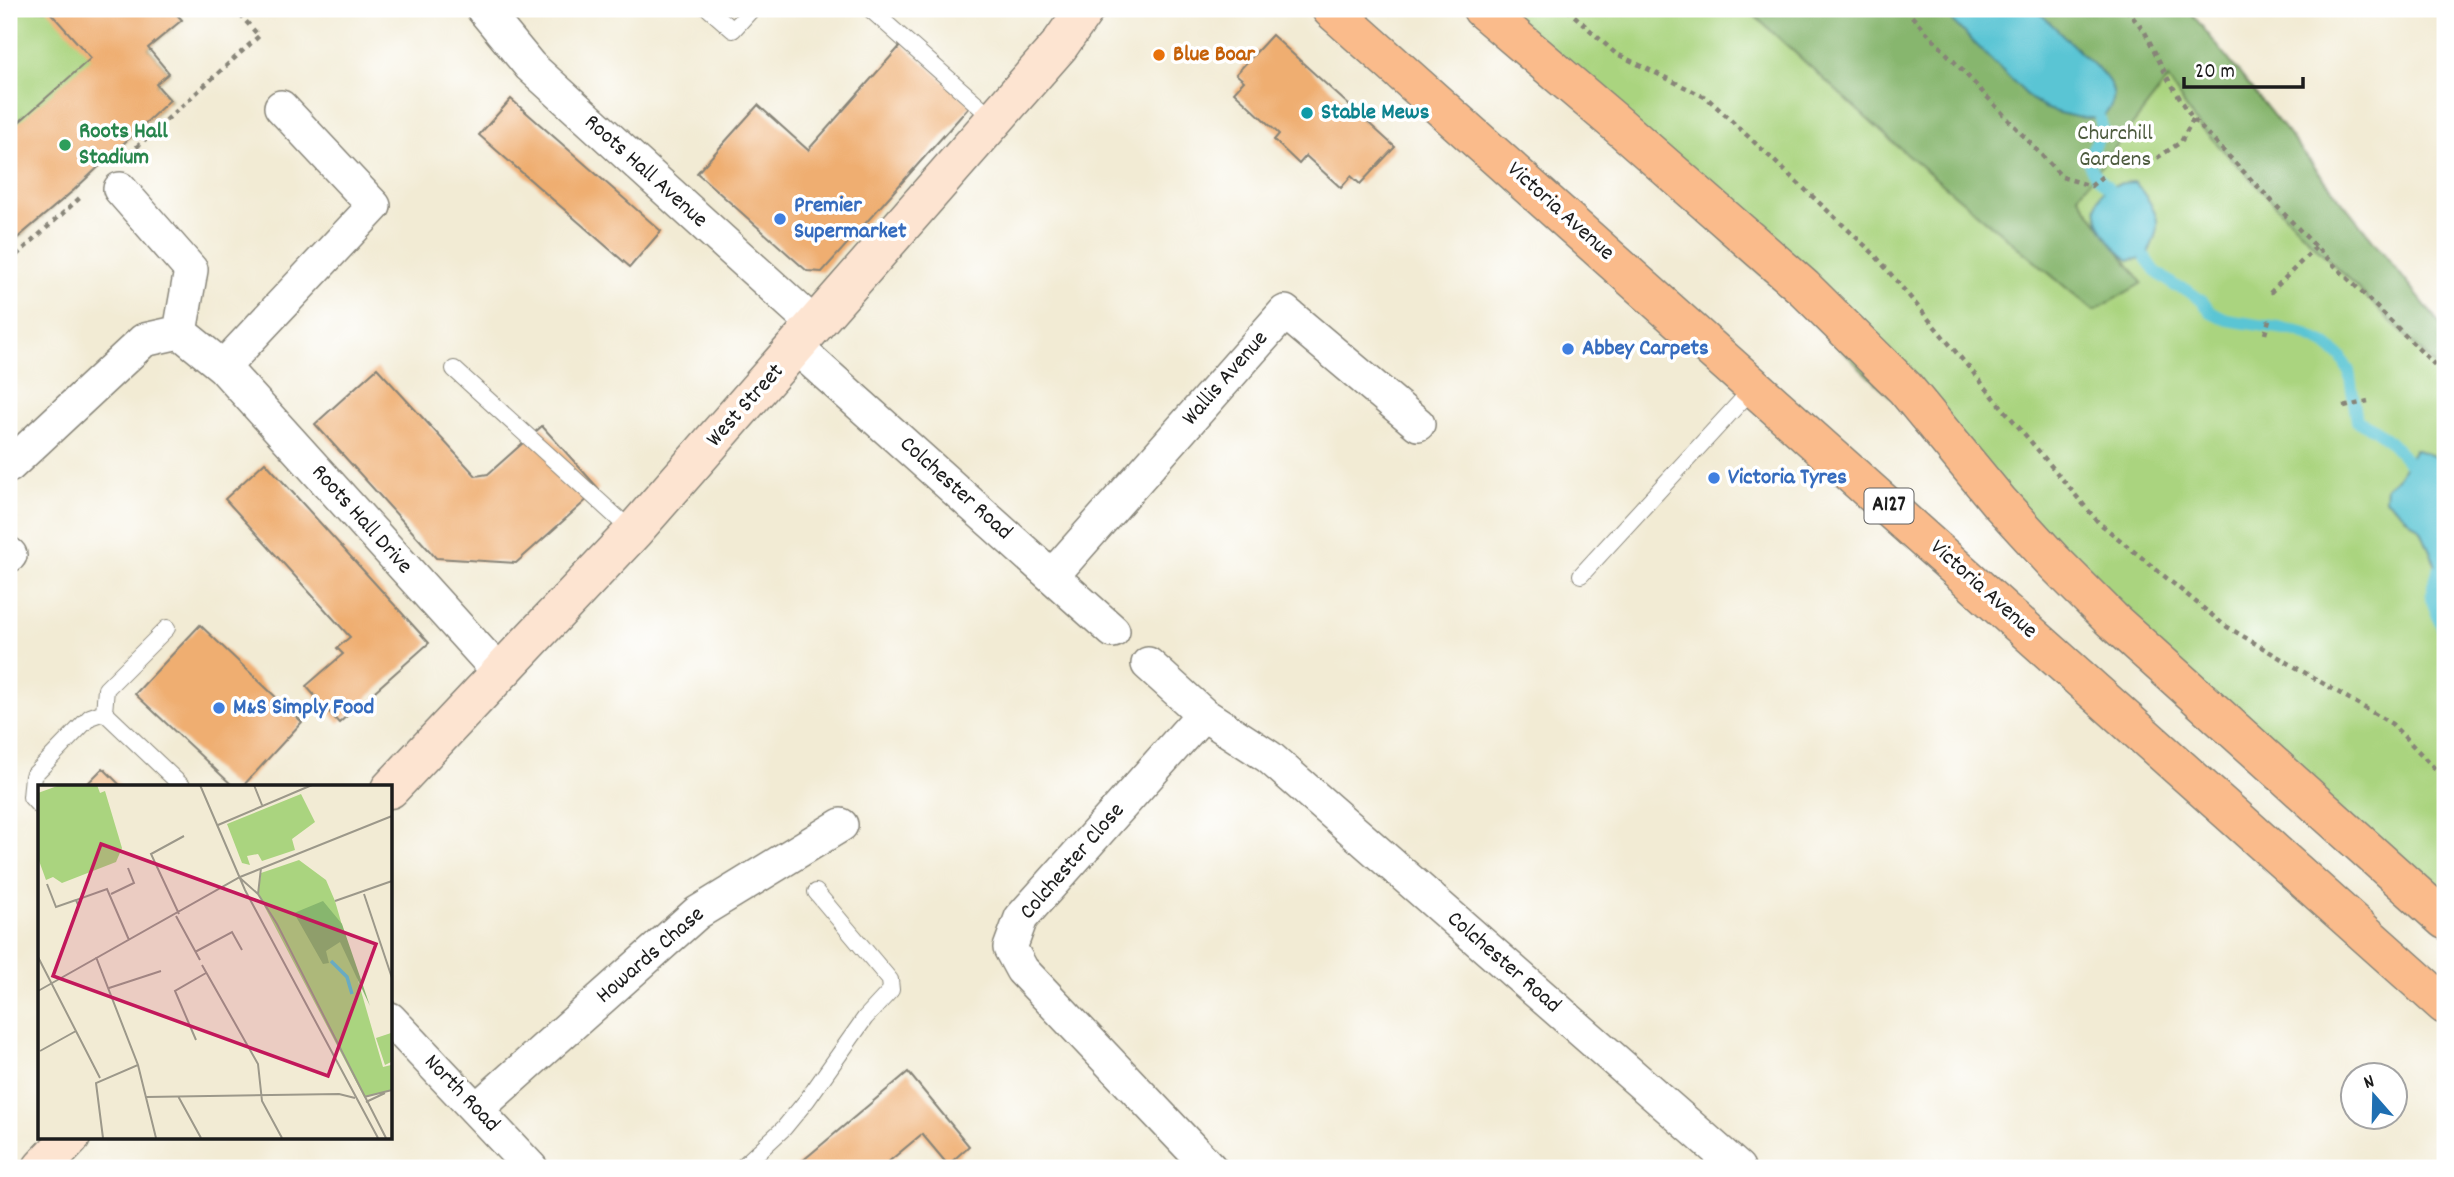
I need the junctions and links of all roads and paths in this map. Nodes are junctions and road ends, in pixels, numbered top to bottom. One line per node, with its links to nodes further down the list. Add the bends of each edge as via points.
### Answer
1 (235, 9): 17 (path, via 259,36)
2 (483, 9): 24 (street, Roots Hall Avenue, via 530,66)
3 (709, 9): 4 (lane, via 733,30)
4 (752, 9)
5 (870, 9): 14 (lane)
6 (1086, 9): 14 (main road, West Street)
7 (1331, 9): 28 (highway, Victoria Avenue / A127)
8 (1482, 9): 48 (highway, via 1804,288 1905,388 1999,502 2102,610)
9 (1567, 9): 42 (path, via 1615,53 1707,98 1874,254 2098,522 2224,625 2392,724)
10 (1905, 9): 16 (path, via 2062,177 2091,186)
11 (2126, 9): 13 (path, via 2146,32)
12 (281, 107): 25 (street, via 374,206)
13 (2193, 119): 15 (path, via 2181,142); 18 (path)
14 (995, 120): 24 (main road, West Street)
15 (2157, 158)
16 (2104, 176)
17 (109, 180): 19 (path); 22 (street, via 191,270)
18 (2316, 247): 20 (path); 27 (path)
19 (9, 262)
20 (2270, 293)
21 (2270, 316): 23 (path)
22 (180, 332): 25 (street, Roots Hall Drive); 32 (street, via 144,340)
23 (2265, 334)
24 (806, 337): 33 (main road, West Street); 35 (street, Colchester Road)
25 (223, 367): 39 (street, Roots Hall Drive)
26 (454, 369): 33 (lane)
27 (2445, 375)
28 (1755, 386): 34 (lane); 49 (highway, Victoria Avenue / A127)
29 (2368, 401): 30 (path)
30 (2344, 407)
31 (1418, 424): 35 (street, Wallis Avenue, via 1285,312)
32 (9, 466)
33 (633, 532): 39 (main road, West Street)
34 (1581, 575)
35 (1052, 576): 37 (street, Colchester Road)
36 (167, 628): 40 (lane, via 106,689)
37 (1113, 631)
38 (1148, 664): 41 (street)
39 (499, 672): 44 (main road, West Street)
40 (104, 712): 43 (lane); 45 (lane, via 90,717 33,776 31,797)
41 (1203, 714): 56 (street, Colchester Close, via 1021,918 1010,948 1022,970); 57 (street, Colchester Road, via 1269,757)
42 (2445, 779)
43 (181, 785)
44 (392, 787)
45 (38, 805)
46 (841, 825): 51 (street, Howards Chase, via 697,913)
47 (816, 892): 55 (lane, via 890,980 891,990 784,1128)
48 (2445, 920)
49 (2445, 1005)
50 (392, 1021): 51 (street, North Road)
51 (477, 1109): 54 (street, North Road)
52 (70, 1138): 53 (main road)
53 (42, 1168)
54 (531, 1168)
55 (741, 1168)
56 (1210, 1168)
57 (1738, 1168)

